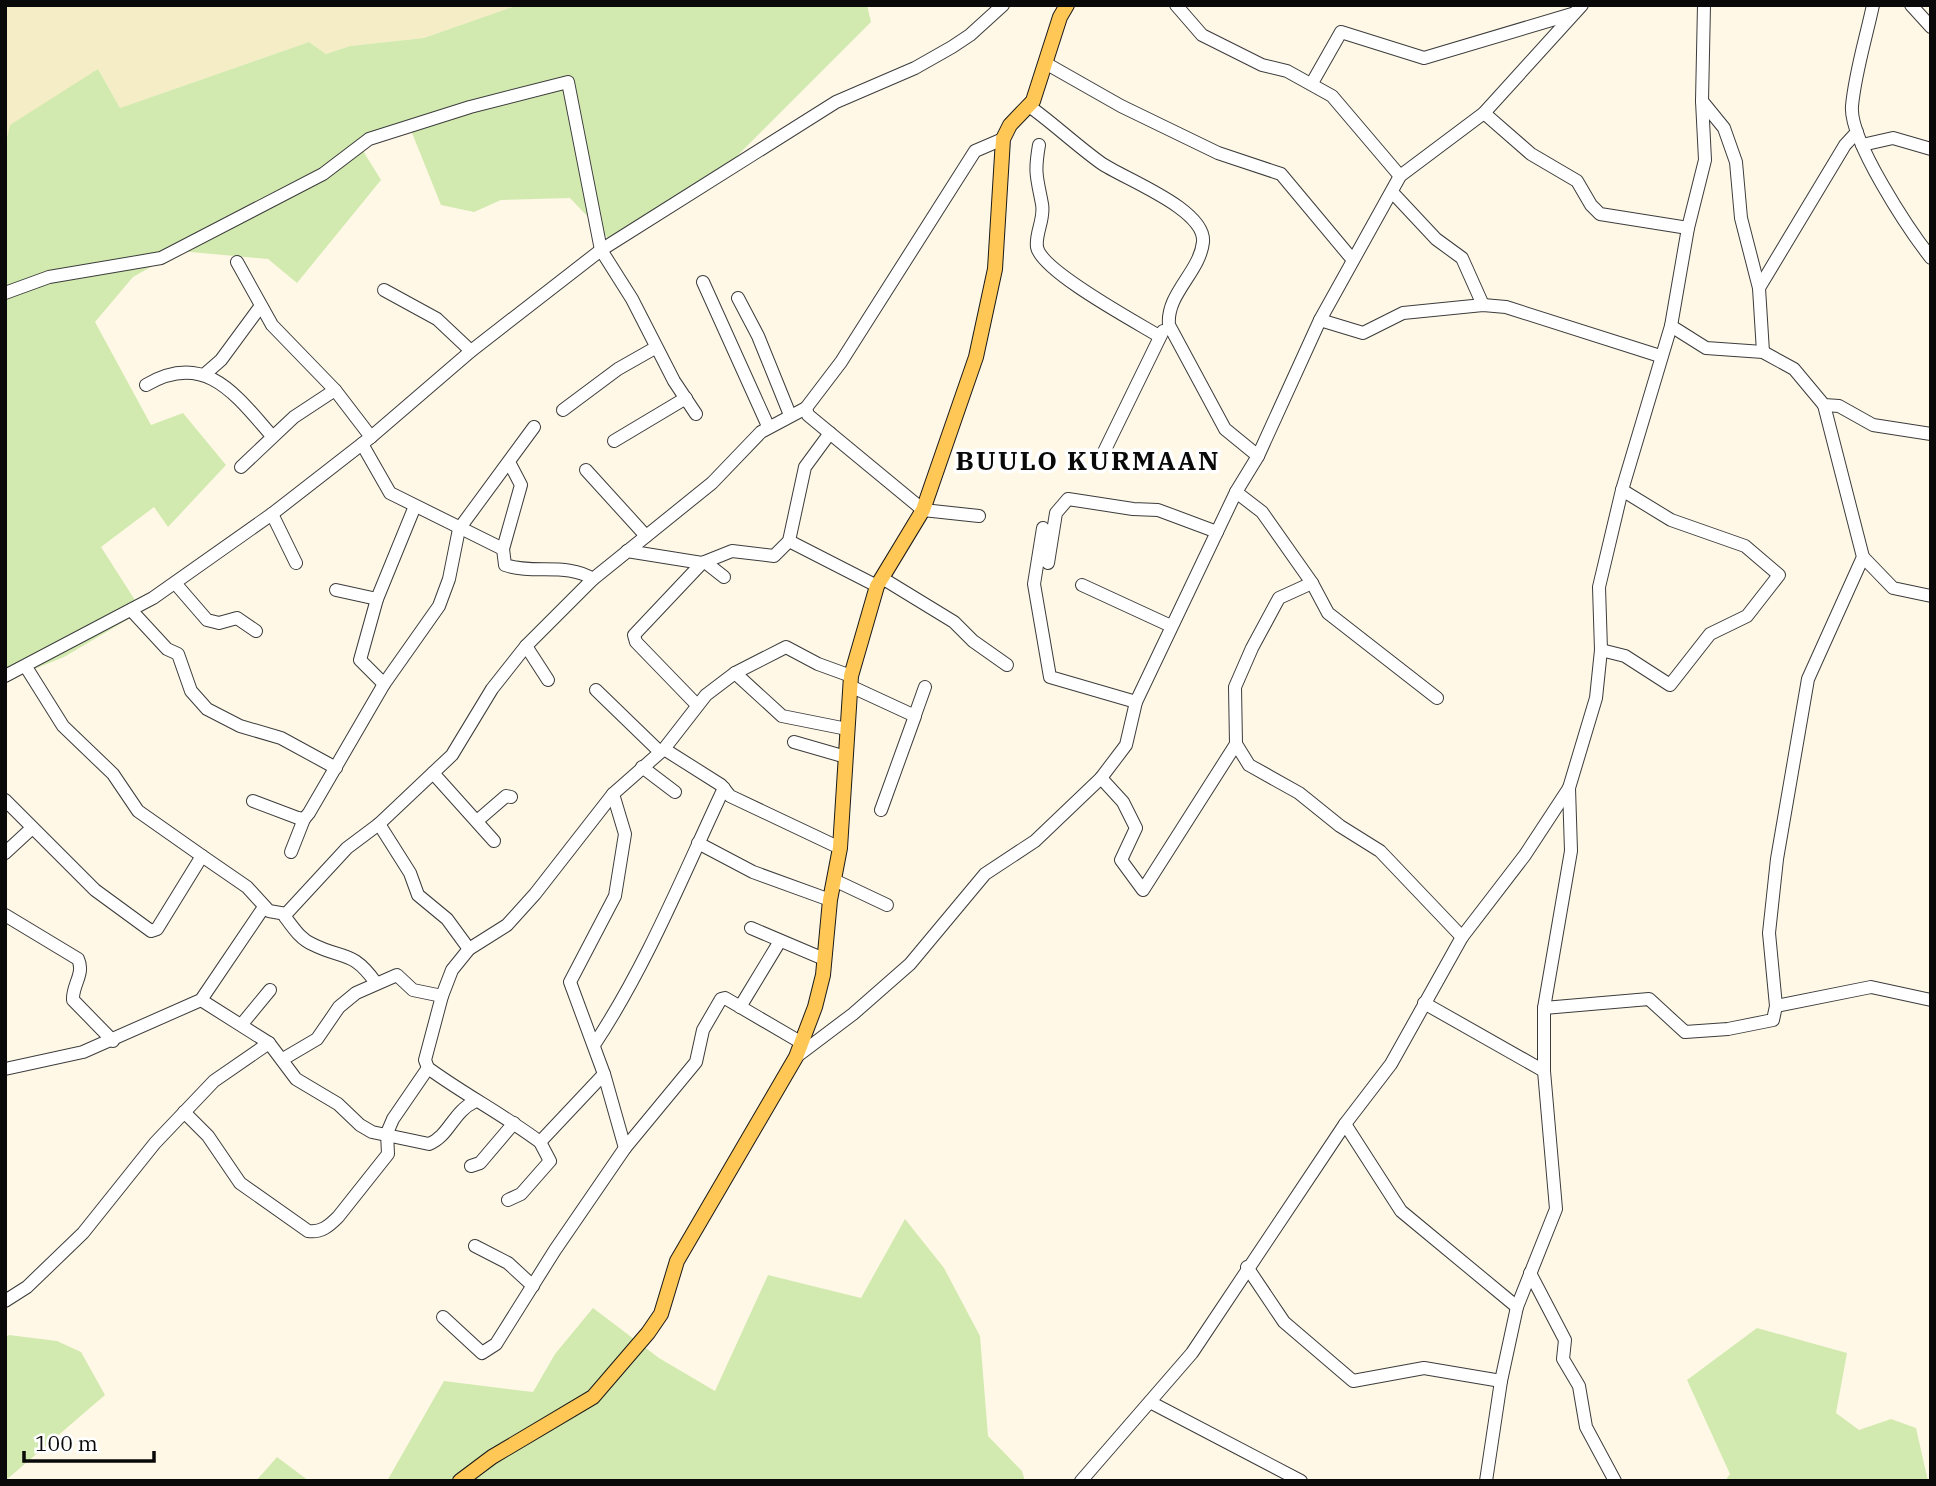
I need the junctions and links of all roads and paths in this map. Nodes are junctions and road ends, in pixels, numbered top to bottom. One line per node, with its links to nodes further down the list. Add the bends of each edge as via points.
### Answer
1 (1003, 5): 21 (street, via 971,35 915,68 836,102)
2 (1067, 5): 9 (main road)
3 (1176, 5): 10 (street, via 1202,35)
4 (1704, 5): 11 (street)
5 (1873, 5): 15 (street, via 1851,108)
6 (1911, 5): 8 (street)
7 (1578, 9): 10 (street, via 1424,58 1340,32); 13 (street)
8 (1931, 27)
9 (1047, 64): 12 (main road); 23 (street, via 1218,153 1281,174)
10 (1312, 83): 18 (street, via 1332,96)
11 (1702, 101): 20 (street, via 1705,160); 26 (street, via 1724,128 1735,162 1741,218)
12 (1029, 106): 14 (main road); 33 (street, via 1101,163 1186,212 1200,227 1204,240 1199,257 1171,307)
13 (1484, 113): 18 (street); 20 (street, via 1531,154 1577,181 1600,214)
14 (1003, 139): 45 (street, via 975,151 841,362); 64 (main road, via 990,302 976,357)
15 (1860, 139): 17 (street, via 1893,138); 22 (street, via 1893,202); 26 (street, via 1845,145)
16 (1039, 145): 35 (street, via 1034,178 1042,205 1037,248 1041,258)
17 (1931, 149)
18 (1400, 176): 19 (street)
19 (1392, 192): 23 (street); 30 (street, via 1436,240 1462,257)
20 (1688, 228): 34 (street)
21 (601, 250): 28 (street, via 569,82 369,139 323,174 161,258 49,277); 36 (street, via 632,299); 37 (street)
22 (1931, 258)
23 (1352, 259): 32 (street)
24 (237, 262): 31 (street)
25 (703, 282): 49 (street)
26 (1759, 288): 38 (street)
27 (384, 290): 37 (street, via 438,319)
28 (5, 293)
29 (738, 298): 48 (street)
30 (1483, 305): 32 (street, via 1403,313 1363,333); 39 (street, via 1506,307)
31 (260, 307): 40 (street, via 228,352); 42 (street)
32 (1320, 320): 56 (street)
33 (1169, 325): 35 (street); 56 (street, via 1225,429)
34 (1671, 326): 38 (street, via 1706,348); 39 (street)
35 (1159, 336): 58 (street)
36 (655, 348): 43 (street); 46 (street)
37 (471, 351): 54 (street)
38 (1763, 352): 44 (street, via 1794,369)
39 (1660, 356): 61 (street)
40 (205, 374): 41 (street, via 163,375); 53 (street, via 229,387)
41 (146, 385)
42 (335, 390): 53 (street); 54 (street)
43 (686, 398): 47 (street); 55 (street)
44 (1824, 405): 52 (street, via 1839,406 1873,425); 74 (street)
45 (806, 408): 48 (street); 51 (street)
46 (563, 410)
47 (696, 414)
48 (789, 415): 49 (street)
49 (768, 426): 70 (street, via 712,483)
50 (534, 427): 57 (street)
51 (830, 433): 64 (street); 71 (street, via 805,467)
52 (1931, 434)
53 (272, 436): 59 (street)
54 (366, 441): 63 (street, via 390,493); 65 (street)
55 (614, 441)
56 (1258, 456): 62 (street)
57 (509, 462): 68 (street); 72 (street, via 521,485)
58 (1099, 462)
59 (241, 467)
60 (586, 470): 70 (street)
61 (1622, 491): 91 (street, via 1599,587); 91 (street, via 1671,520 1745,546 1779,575 1747,617 1710,634 1670,685 1625,656)
62 (1236, 492): 69 (street); 82 (street, via 1262,512)
63 (415, 506): 68 (street); 86 (street)
64 (923, 510): 66 (street); 80 (main road)
65 (272, 514): 75 (street); 81 (street)
66 (979, 516)
67 (1043, 528): 102 (street, via 1034,584 1050,677)
68 (459, 529): 72 (street); 98 (street, via 439,606)
69 (1217, 532): 77 (street, via 1158,510 1068,499 1056,513); 88 (street)
70 (646, 536): 73 (street)
71 (789, 541): 76 (street, via 774,556 732,551); 80 (street)
72 (503, 550): 79 (street, via 502,560 508,566 534,572 580,571)
73 (627, 551): 76 (street); 79 (street)
74 (1863, 557): 85 (street, via 1893,588); 149 (street, via 1808,679 1769,933)
75 (296, 562)
76 (704, 563): 78 (street); 103 (street, via 634,635)
77 (1048, 563)
78 (724, 577)
79 (593, 579): 90 (street)
80 (880, 582): 92 (street, via 954,622); 97 (main road)
81 (175, 583): 87 (street); 89 (street, via 207,620 219,623 237,618)
82 (1312, 583): 101 (street, via 1328,613); 107 (street, via 1279,598 1252,648 1235,687)
83 (1082, 585): 88 (street)
84 (336, 590): 86 (street)
85 (1931, 596)
86 (377, 598): 98 (street, via 360,660)
87 (131, 610): 93 (street); 111 (street, via 167,649 178,654 191,691 207,709 240,726 281,738)
88 (1171, 626): 102 (street)
89 (256, 631)
90 (526, 646): 96 (street); 112 (street, via 492,689 452,755)
91 (1601, 650): 115 (street, via 1596,698)
92 (1007, 665)
93 (26, 667): 95 (street); 131 (street, via 63,726 113,774 138,811)
94 (736, 673): 97 (street, via 786,647); 103 (street); 105 (street, via 782,716)
95 (5, 677)
96 (548, 680)
97 (850, 681): 104 (street); 105 (main road)
98 (384, 684): 111 (street)
99 (925, 687): 104 (street)
100 (596, 690): 108 (street)
101 (1437, 698)
102 (1136, 702): 113 (street, via 1126,745)
103 (697, 705): 108 (street)
104 (915, 715): 121 (street)
105 (847, 729): 109 (main road)
106 (794, 742): 109 (street)
107 (1236, 744): 113 (street, via 1143,890 1122,860 1136,828 1123,802); 139 (street, via 1249,765 1299,793 1380,851)
108 (662, 750): 110 (street); 114 (street)
109 (846, 757): 128 (main road)
110 (642, 767): 116 (street); 117 (street)
111 (336, 768): 122 (street)
112 (433, 773): 123 (street); 124 (street)
113 (1101, 778): 157 (street, via 1035,841 985,874 910,964)
114 (724, 788): 127 (street); 128 (street, via 730,796)
115 (1569, 788): 139 (street); 151 (street, via 1571,851)
116 (675, 792)
117 (613, 794): 141 (street, via 507,925); 156 (street, via 625,834 615,896 570,982)
118 (511, 797): 123 (street, via 506,796)
119 (5, 800): 125 (street)
120 (253, 801): 122 (street)
121 (881, 810)
122 (304, 819): 129 (street)
123 (477, 821): 126 (street)
124 (379, 824): 136 (street, via 347,848); 141 (street, via 410,873 418,895 447,919)
125 (31, 828): 130 (street); 131 (street, via 95,890 150,931 158,929)
126 (494, 841)
127 (698, 843): 133 (street, via 753,872); 156 (street, via 648,956)
128 (840, 848): 132 (main road)
129 (291, 852)
130 (5, 853)
131 (202, 856): 135 (street, via 247,887)
132 (834, 880): 133 (main road); 134 (street)
133 (830, 900): 142 (main road)
134 (887, 905)
135 (264, 907): 136 (street); 146 (street)
136 (286, 914): 143 (street, via 300,937 352,956)
137 (5, 915): 153 (street, via 78,959 81,971 72,991 74,1000)
138 (751, 928): 140 (street)
139 (1462, 937): 148 (street)
140 (780, 941): 142 (street); 150 (street)
141 (469, 949): 145 (street, via 452,970)
142 (824, 959): 154 (main road, via 815,1007)
143 (376, 983): 145 (street, via 397,975 413,990); 158 (street, via 339,1007 317,1038)
144 (270, 990): 152 (street)
145 (442, 996): 159 (street, via 425,1060)
146 (201, 1000): 152 (street); 153 (street)
147 (1931, 1000): 149 (street, via 1871,987)
148 (1424, 1003): 161 (street); 166 (street, via 1391,1064)
149 (1776, 1006): 151 (street, via 1773,1020 1685,1032 1649,999)
150 (740, 1007): 154 (street); 169 (street, via 725,998 719,1002 703,1030 696,1062)
151 (1544, 1008): 161 (street)
152 (242, 1024): 155 (street)
153 (113, 1041): 160 (street)
154 (802, 1042): 157 (main road)
155 (269, 1043): 158 (street); 164 (street, via 214,1081)
156 (594, 1045): 162 (street)
157 (796, 1057): 181 (main road, via 677,1261 661,1314 648,1333 593,1397)
158 (283, 1059): 167 (street, via 310,1090 332,1100 366,1128)
159 (428, 1068): 163 (street); 167 (street)
160 (5, 1069)
161 (1544, 1071): 174 (street, via 1556,1209)
162 (604, 1074): 168 (street); 169 (street)
163 (474, 1102): 165 (street); 167 (street, via 457,1113 438,1140 429,1144)
164 (184, 1112): 167 (street, via 208,1136 240,1183 315,1232 338,1217 388,1154); 176 (street, via 83,1233 27,1287)
165 (514, 1123): 168 (street); 170 (street, via 480,1163)
166 (1345, 1124): 173 (street); 177 (street, via 1401,1211)
167 (387, 1133)
168 (540, 1142): 171 (street, via 550,1161 518,1196)
169 (625, 1148): 175 (street)
170 (471, 1166)
171 (508, 1200)
172 (475, 1246): 175 (street, via 508,1263)
173 (1247, 1267): 179 (street, via 1284,1322 1353,1381 1424,1368); 180 (street, via 1192,1353)
174 (1530, 1273): 177 (street); 185 (street, via 1565,1340 1563,1359 1579,1386 1586,1427)
175 (533, 1286): 178 (street, via 509,1328 487,1352 482,1353)
176 (5, 1301)
177 (1517, 1307): 179 (street)
178 (443, 1317)
179 (1501, 1381): 184 (street)
180 (1150, 1402): 182 (street); 183 (street)
181 (460, 1481)
182 (1081, 1481)
183 (1301, 1481)
184 (1486, 1481)
185 (1615, 1481)

